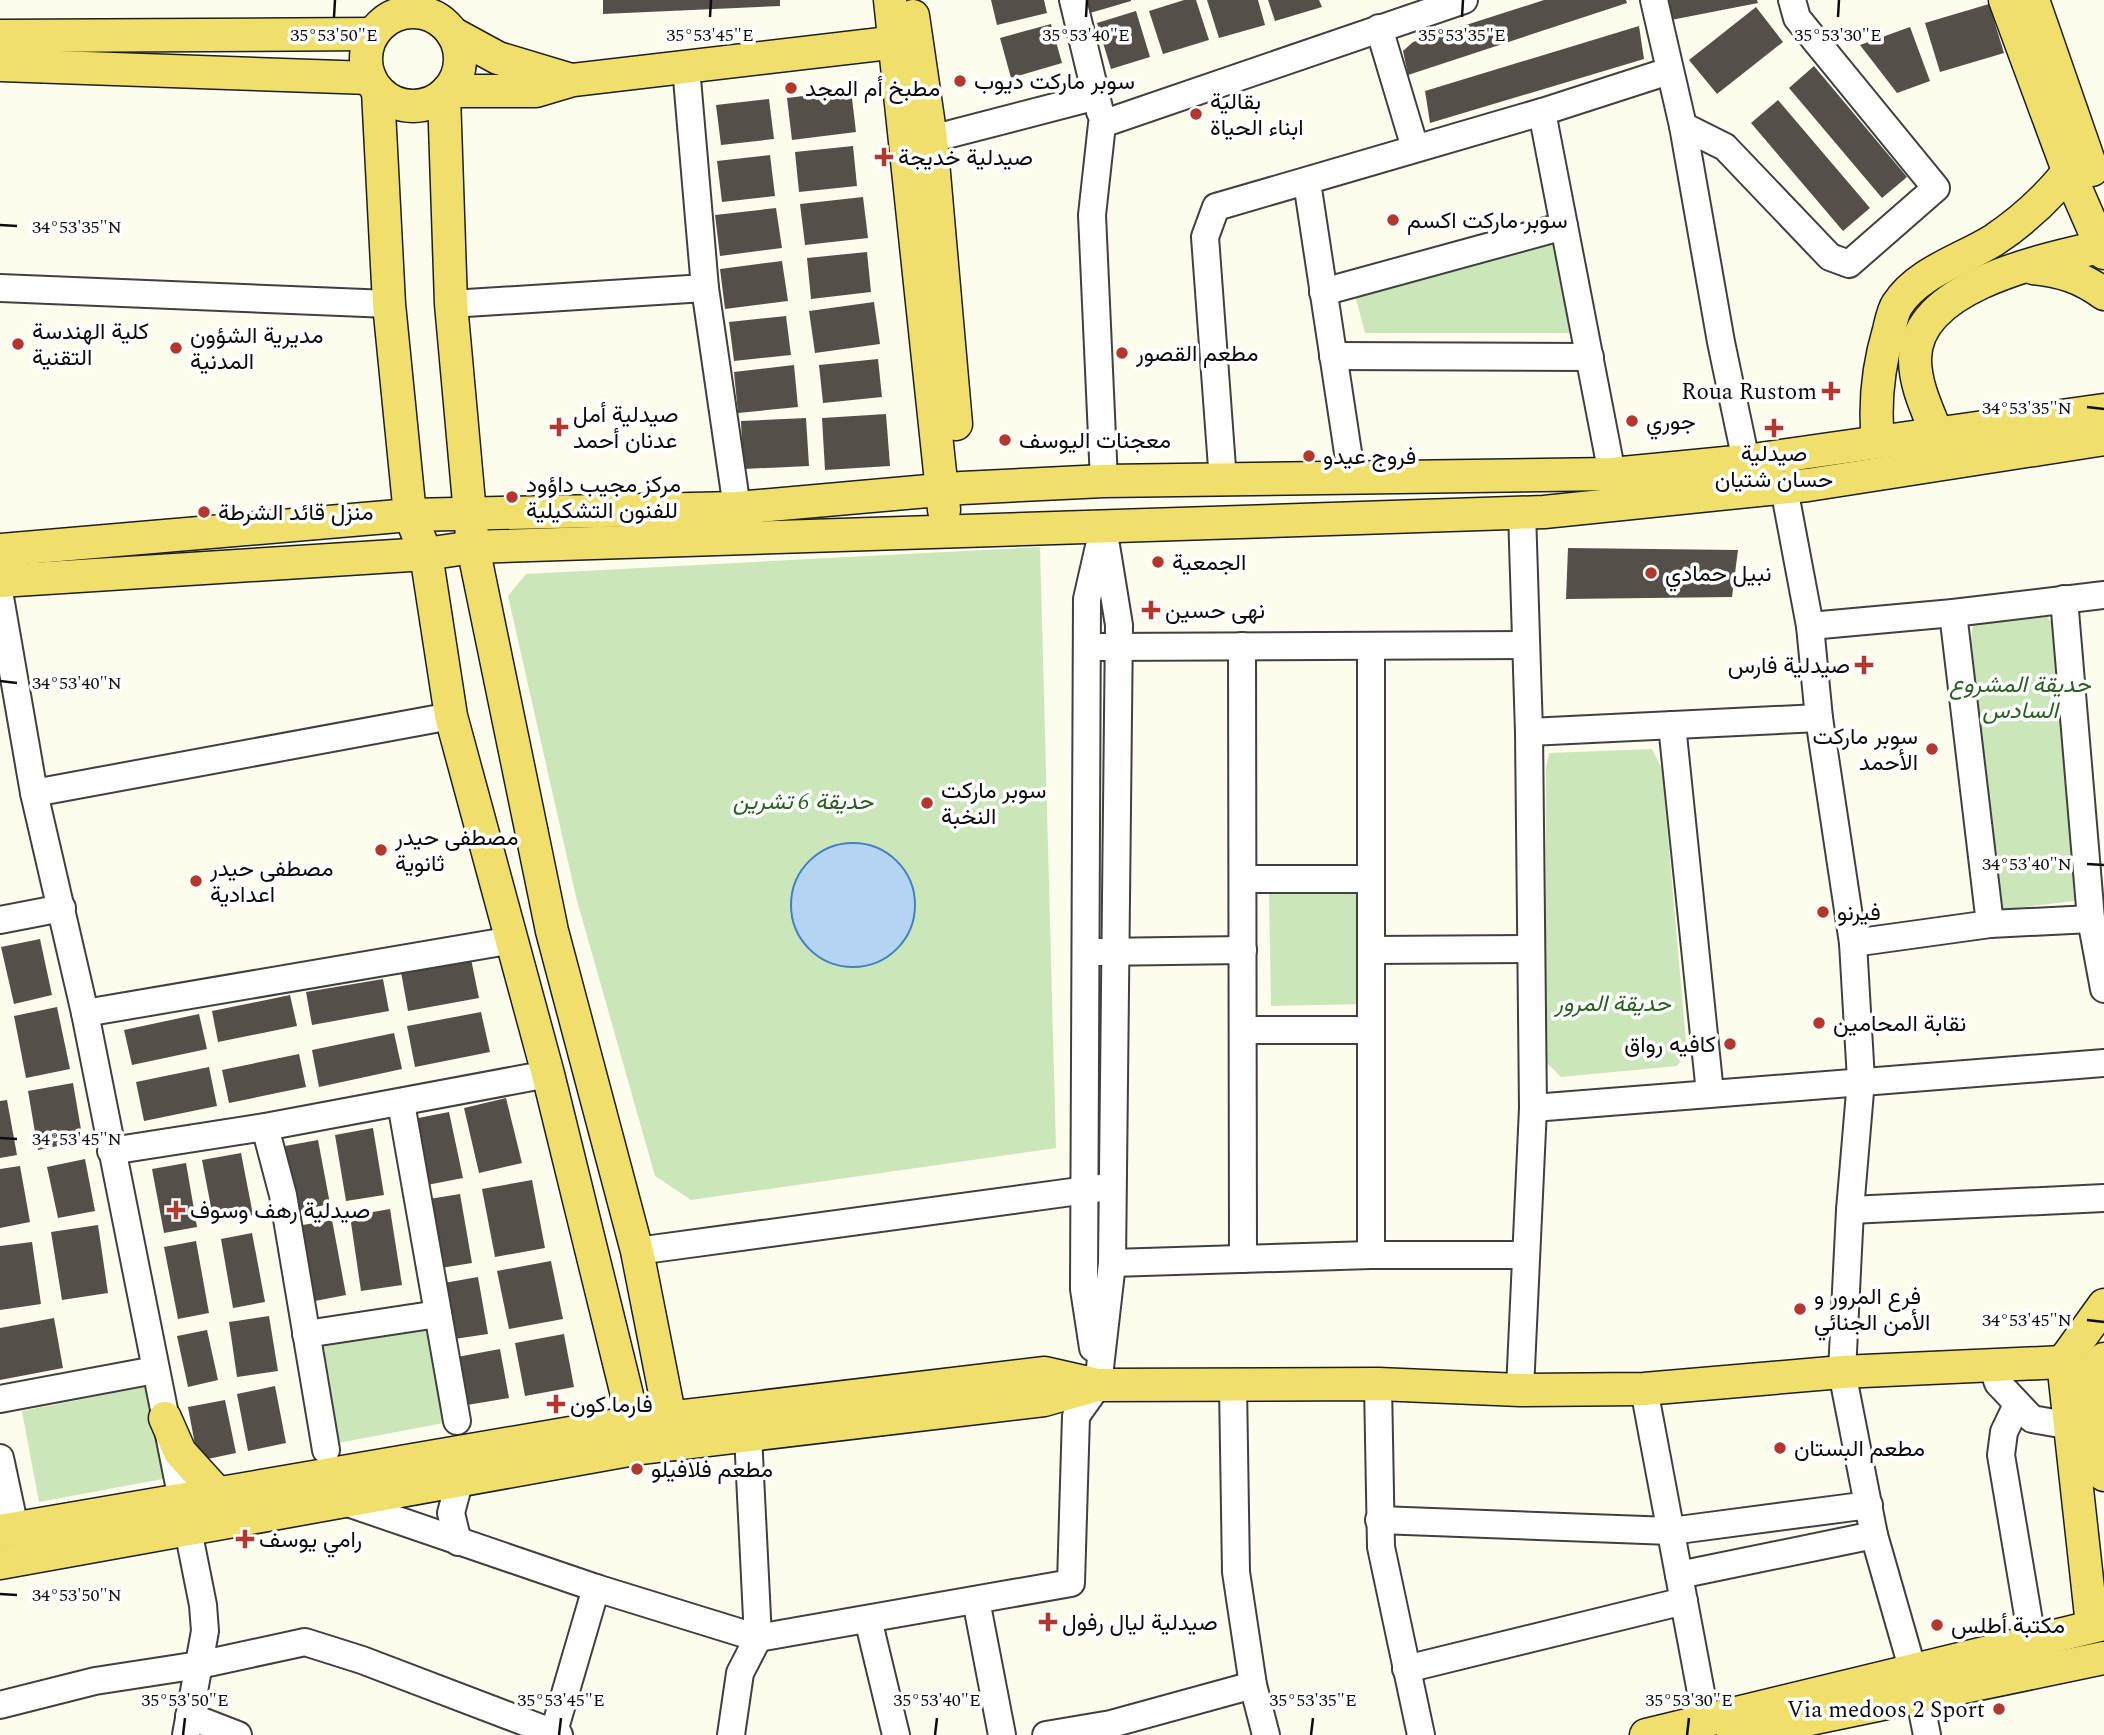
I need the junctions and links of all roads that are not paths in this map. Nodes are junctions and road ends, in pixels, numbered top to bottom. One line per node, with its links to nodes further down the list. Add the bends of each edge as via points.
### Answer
1 (890, 0): 14 (main road)
2 (912, 0): 14 (main road)
3 (1073, 0): 21 (street)
4 (1464, 0): 9 (street)
5 (1654, 0): 17 (street)
6 (1792, 0): 24 (street, via 1797,18 1936,188 1849,264 1830,257 1725,147)
7 (2005, 0): 27 (main road)
8 (2033, 0): 27 (main road)
9 (1415, 8): 10 (street)
10 (1379, 28): 23 (street); 26 (street)
11 (452, 33): 12 (main road, via 428,15 413,12 384,22); 18 (main road, via 510,63); 20 (main road, via 460,63)
12 (373, 34): 13 (main road); 19 (main road, via 366,63)
13 (0, 36)
14 (905, 41): 16 (main road); 25 (main road); 51 (main road)
15 (0, 65): 19 (main road)
16 (686, 67): 18 (main road); 34 (street)
17 (1669, 71): 22 (street); 24 (street)
18 (573, 80): 20 (main road, via 536,91)
19 (374, 84): 20 (main road, via 390,100 418,106); 37 (main road)
20 (446, 93): 38 (main road)
21 (1097, 96): 23 (street); 25 (street)
22 (1542, 112): 26 (street); 30 (street)
23 (1102, 124): 48 (street, via 1092,215)
24 (1683, 125): 44 (street)
25 (930, 139): 51 (main road)
26 (1415, 148): 28 (street)
27 (2077, 162): 29 (main road); 31 (main road); 43 (main road, via 2030,215 1921,280 1896,305 1878,372)
28 (1307, 182): 35 (street); 49 (street, via 1216,207 1205,237)
29 (2104, 200)
30 (1564, 226): 35 (street); 40 (street)
31 (2103, 248): 32 (main road)
32 (2018, 267): 36 (main road, via 2067,274); 42 (main road, via 1961,292 1922,332 1914,356 1917,386)
33 (0, 288): 37 (street)
34 (705, 288): 38 (street); 52 (street)
35 (1324, 292): 39 (street)
36 (2104, 294)
37 (389, 304): 54 (main road)
38 (451, 304): 55 (main road)
39 (1333, 356): 40 (street); 47 (street)
40 (1590, 357): 46 (street)
41 (2097, 426): 42 (main road); 45 (main road)
42 (1937, 433): 43 (main road); 45 (main road)
43 (1878, 441): 44 (main road)
44 (1746, 461): 46 (main road)
45 (1947, 465): 50 (main road)
46 (1612, 474): 47 (main road)
47 (1352, 479): 49 (main road)
48 (1104, 481): 49 (main road); 51 (main road); 56 (main road)
49 (1223, 481)
50 (1784, 488): 53 (main road); 66 (street)
51 (952, 489): 52 (main road); 57 (main road)
52 (737, 508): 55 (main road)
53 (1522, 512): 56 (main road); 67 (street)
54 (410, 515): 55 (main road); 59 (main road); 60 (main road)
55 (469, 516): 58 (main road)
56 (1103, 527): 57 (main road); 70 (street); 71 (street, via 1087,599)
57 (958, 530): 58 (main road)
58 (473, 547): 60 (main road); 83 (main road)
59 (0, 550)
60 (426, 554): 61 (main road); 72 (main road)
61 (0, 581)
62 (2104, 595): 64 (street)
63 (0, 597): 76 (street)
64 (2064, 599): 65 (street); 80 (street)
65 (1953, 613): 66 (street); 82 (street)
66 (1810, 626): 73 (street)
67 (1527, 645): 69 (street); 75 (street)
68 (1242, 646): 69 (street); 70 (street); 78 (street)
69 (1371, 646): 77 (street)
70 (1119, 647): 71 (street); 89 (street)
71 (1087, 648): 90 (street)
72 (451, 716): 76 (street); 84 (main road)
73 (1819, 718): 74 (street); 85 (street)
74 (1672, 725): 75 (street); 98 (street)
75 (1529, 732): 86 (street)
76 (34, 793): 79 (street)
77 (1371, 878): 78 (street); 88 (street)
78 (1243, 879): 87 (street)
79 (62, 908): 81 (street); 92 (street)
80 (2091, 919): 82 (street); 91 (street)
81 (0, 920)
82 (1990, 924): 85 (street)
83 (552, 931): 84 (main road); 107 (main road)
84 (513, 940): 92 (street); 96 (main road)
85 (1853, 943): 97 (street)
86 (1531, 949): 88 (street); 100 (street)
87 (1243, 950): 89 (street); 93 (street)
88 (1371, 950): 94 (street)
89 (1115, 952): 90 (street); 103 (street)
90 (1085, 953): 104 (street)
91 (2104, 989)
92 (85, 1013): 102 (street)
93 (1243, 1030): 94 (street); 110 (street)
94 (1371, 1030): 108 (street)
95 (2104, 1063): 97 (street)
96 (548, 1074): 99 (street); 111 (main road)
97 (1861, 1080): 98 (street); 106 (street)
98 (1710, 1093): 100 (street)
99 (401, 1104): 101 (street); 114 (street)
100 (1532, 1108): 109 (street)
101 (265, 1128): 102 (street); 115 (street, via 283,1195)
102 (111, 1151): 119 (street)
103 (1113, 1187): 104 (street); 112 (street)
104 (1085, 1191): 107 (street); 122 (street, via 1084,1289)
105 (2104, 1198): 106 (street)
106 (1850, 1210): 120 (street)
107 (637, 1251): 111 (main road); 131 (main road)
108 (1371, 1255): 109 (street); 110 (street)
109 (1526, 1255): 125 (street)
110 (1244, 1259): 112 (street)
111 (596, 1261): 132 (main road)
112 (1112, 1263): 122 (street)
113 (2104, 1305): 116 (main road)
114 (438, 1314): 115 (street); 129 (street)
115 (306, 1334): 134 (street)
116 (2063, 1362): 117 (main road); 118 (main road); 130 (main road)
117 (1992, 1366): 120 (main road); 127 (street, via 1998,1383)
118 (2097, 1369): 136 (main road)
119 (155, 1370): 126 (street); 128 (street)
120 (1842, 1372): 124 (main road); 140 (street)
121 (1378, 1384): 123 (main road); 125 (main road); 142 (street)
122 (1098, 1385): 123 (main road); 131 (main road, via 1045,1373); 133 (main road, via 1044,1400); 150 (street, via 1076,1416 1071,1583)
123 (1233, 1385): 160 (street, via 1236,1573)
124 (1644, 1389): 125 (main road); 144 (street)
125 (1520, 1390)
126 (0, 1399)
127 (2017, 1405): 130 (street, via 2032,1419); 155 (street, via 2004,1432 2001,1455)
128 (165, 1418): 138 (main road, via 180,1451); 141 (street)
129 (457, 1421)
130 (2072, 1426): 153 (main road)
131 (673, 1430): 132 (main road); 133 (main road)
132 (637, 1435): 137 (main road); 138 (main road)
133 (748, 1435): 154 (street)
134 (326, 1450)
135 (0, 1458): 143 (street)
136 (2104, 1475)
137 (460, 1479): 139 (main road); 146 (street, via 451,1513)
138 (219, 1495): 141 (main road)
139 (338, 1500): 141 (main road); 146 (street)
140 (1869, 1505): 144 (street); 145 (street)
141 (185, 1514): 143 (main road); 147 (main road); 157 (street, via 204,1605)
142 (1379, 1520): 144 (street); 158 (street, via 1385,1573)
143 (7, 1529)
144 (1671, 1531): 148 (street)
145 (1874, 1535): 148 (street); 159 (street)
146 (458, 1542): 149 (street)
147 (0, 1563)
148 (1679, 1575): 151 (street)
149 (596, 1588): 154 (street); 164 (street)
150 (976, 1600): 152 (street); 168 (street)
151 (1684, 1601): 158 (street); 162 (street)
152 (868, 1619): 154 (street); 167 (street)
153 (2098, 1625): 155 (main road)
154 (758, 1639): 166 (street, via 740,1673)
155 (2032, 1639): 159 (main road)
156 (2104, 1658): 159 (main road)
157 (199, 1665): 161 (street, via 94,1681); 163 (street); 164 (street, via 305,1642)
158 (1406, 1669): 171 (street)
159 (1916, 1683): 162 (main road); 173 (main road); 174 (street)
160 (1253, 1685): 169 (street, via 1111,1724); 170 (street)
161 (0, 1705)
162 (1706, 1719): 172 (main road)
163 (187, 1725): 165 (street)
164 (555, 1734)
165 (238, 1735)
166 (731, 1735)
167 (896, 1735)
168 (1002, 1735)
169 (1046, 1735)
170 (1266, 1735)
171 (1421, 1735)
172 (1646, 1735)
173 (1733, 1735)
174 (1927, 1735)

